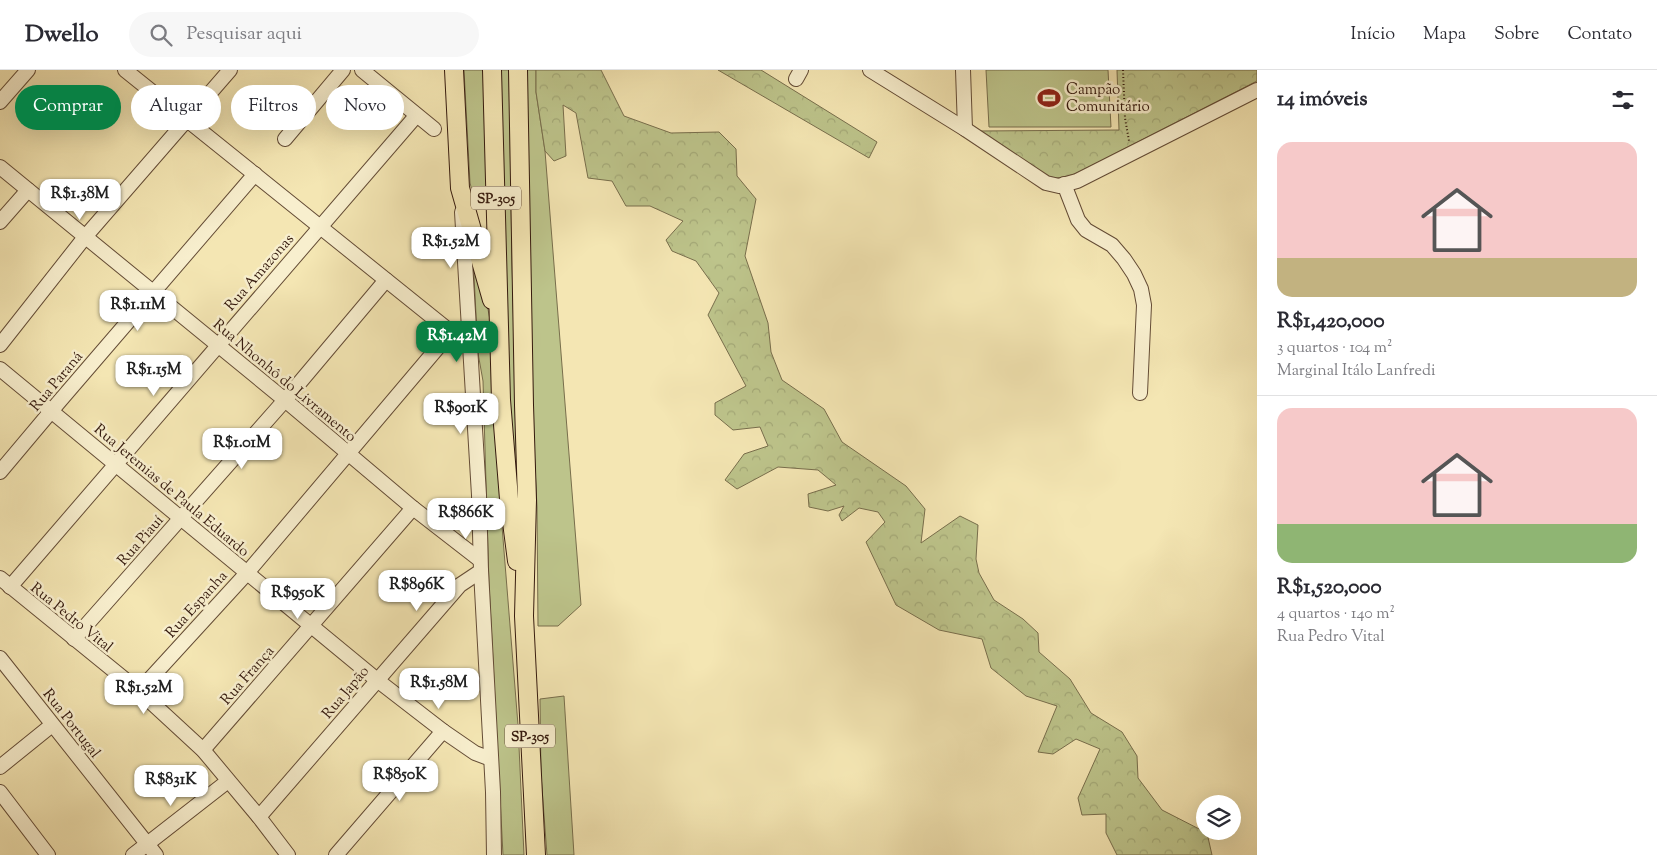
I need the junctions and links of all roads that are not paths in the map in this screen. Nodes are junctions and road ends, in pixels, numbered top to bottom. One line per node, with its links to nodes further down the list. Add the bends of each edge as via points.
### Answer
1 (28, 70): 14 (street)
2 (125, 70): 11 (street)
3 (230, 70): 12 (street)
4 (343, 70): 20 (street)
5 (363, 70): 15 (street)
6 (454, 70): 24 (main road, SP-305)
7 (492, 70): 31 (main road, SP-305)
8 (518, 70): 48 (main road, SP-305, via 527,500)
9 (870, 70): 17 (street)
10 (963, 70): 17 (street)
11 (144, 85)
12 (217, 85)
13 (1257, 90): 23 (street, via 1077,181)
14 (0, 102)
15 (416, 116): 16 (street); 27 (street, Rua Amazonas)
16 (434, 129)
17 (965, 129): 23 (street, via 1046,183)
18 (178, 130): 28 (street)
19 (199, 130): 22 (street)
20 (285, 139)
21 (0, 168): 25 (street, Rua Nhonhô do Livramento)
22 (254, 174): 27 (street); 30 (street, Rua Paraná)
23 (1064, 184): 37 (street, via 1078,220 1086,230 1112,245 1141,289 1144,305)
24 (460, 188): 31 (main road); 35 (street, SP-305)
25 (28, 190): 26 (street); 28 (street, Rua Nhonhô do Livramento)
26 (0, 222)
27 (320, 227): 29 (street); 34 (street, Rua Amazonas)
28 (84, 237): 30 (street, Rua Nhonhô do Livramento); 33 (street)
29 (386, 280): 32 (street); 38 (street, Rua Piauí)
30 (153, 292): 34 (street, Rua Nhonhô do Livramento); 39 (street, Rua Paraná)
31 (499, 326): 48 (main road, SP-305, via 500,400)
32 (451, 332): 35 (street); 40 (street, Rua Espanha)
33 (0, 345)
34 (218, 345): 38 (street, Rua Nhonhô do Livramento); 41 (street, Rua Amazonas)
35 (470, 349): 45 (street, SP-305)
36 (0, 369): 39 (street, Rua Jeremias de Paula Eduardo)
37 (1140, 393)
38 (285, 400): 40 (street, Rua Nhonhô do Livramento); 44 (street, Rua Piauí)
39 (51, 411): 41 (street, Rua Jeremias de Paula Eduardo); 42 (street, Rua Paraná)
40 (349, 453): 43 (street, Rua Nhonhô do Livramento); 46 (street, Rua Espanha)
41 (115, 464): 44 (street, Rua Jeremias de Paula Eduardo); 47 (street, Rua Amazonas)
42 (0, 472)
43 (413, 508): 45 (street, Rua Nhonhô do Livramento); 49 (street, Rua França)
44 (180, 518): 46 (street, Rua Jeremias de Paula Eduardo); 50 (street, Rua Piauí)
45 (480, 565): 52 (street, Rua Japão); 57 (street)
46 (247, 573): 49 (street, Rua Jeremias de Paula Eduardo); 53 (street, Rua Espanha)
47 (5, 582): 50 (street, Rua Pedro Vital)
48 (524, 616): 69 (main road, SP-305)
49 (312, 626): 52 (street, Rua Jeremias de Paula Eduardo); 56 (street, Rua França)
50 (74, 639): 53 (street, Rua Pedro Vital)
51 (0, 658): 54 (street, Rua Portugal)
52 (377, 680): 55 (street, Rua Jeremias de Paula Eduardo); 61 (street, Rua Japão)
53 (139, 692): 56 (street, Rua Pedro Vital)
54 (52, 725): 58 (street); 62 (street, Rua Portugal)
55 (442, 731): 57 (street, Rua Jeremias de Paula Eduardo, via 475,753); 67 (street)
56 (203, 750): 59 (street, Rua Pedro Vital)
57 (491, 759): 68 (street)
58 (0, 768)
59 (228, 781): 61 (street, Rua Pedro Vital); 62 (street)
60 (0, 792): 63 (street)
61 (259, 817): 66 (street, Rua Pedro Vital)
62 (147, 844): 64 (street); 65 (street, Rua Portugal)
63 (48, 855)
64 (133, 855)
65 (156, 855)
66 (288, 855)
67 (336, 855)
68 (494, 855)
69 (536, 855)

